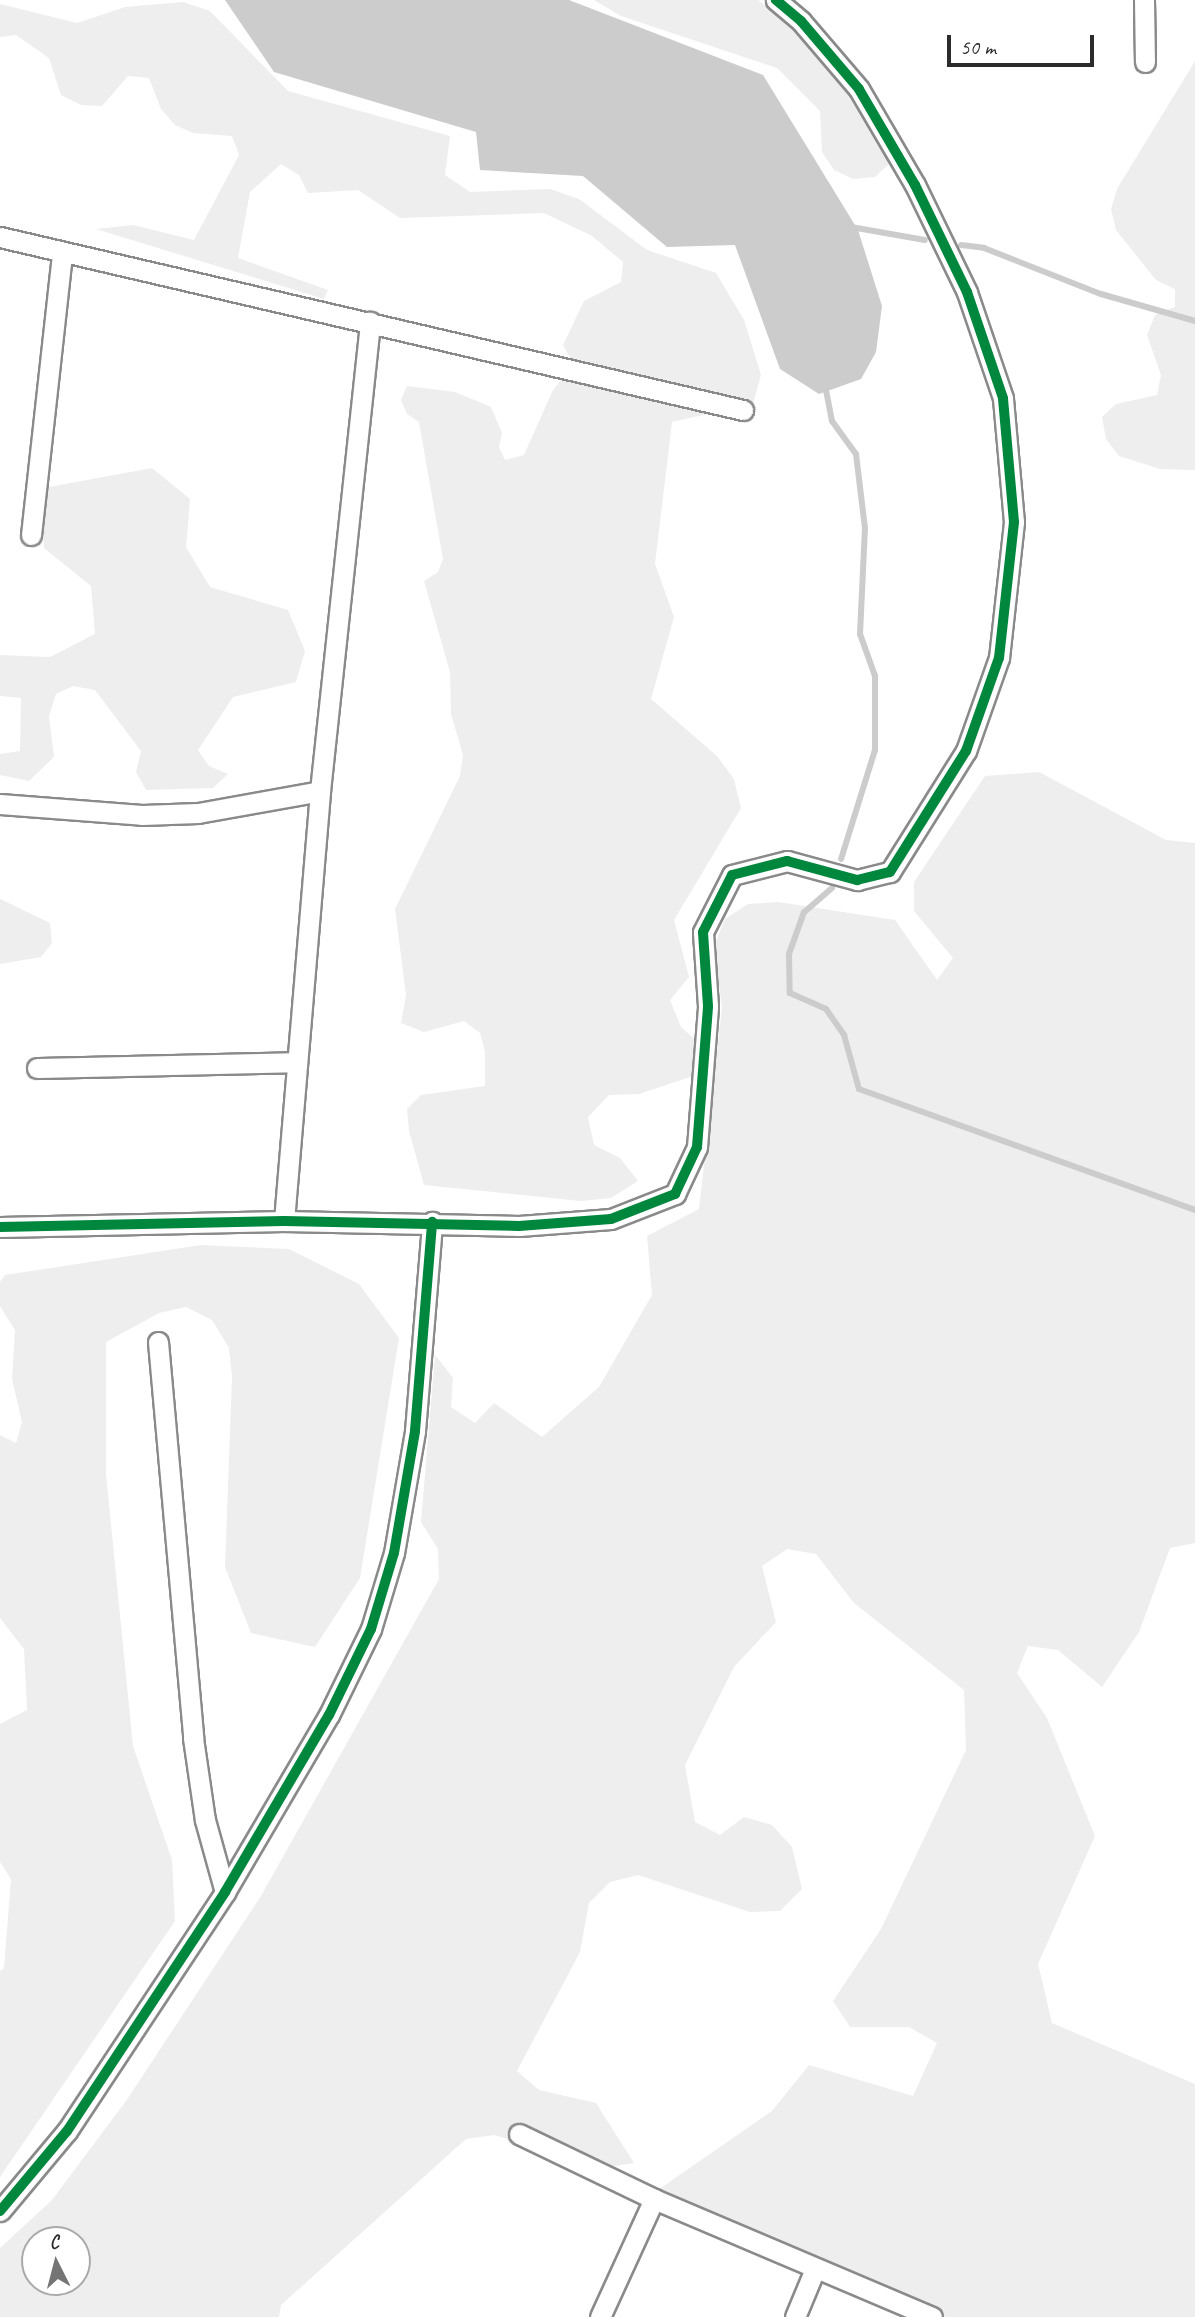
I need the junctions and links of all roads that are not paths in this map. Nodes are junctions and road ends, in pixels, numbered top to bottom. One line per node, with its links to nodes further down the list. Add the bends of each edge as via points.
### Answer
1 (776, 0): 14 (street, via 801,20 859,89 915,185 967,292 1003,398 1014,522 999,658 966,751 890,872 857,880 787,861 732,875 703,932 708,1006 697,1147 675,1194 611,1219 519,1226)
2 (1144, 0): 3 (street)
3 (1145, 62)
4 (0, 237): 5 (street)
5 (62, 252): 6 (street); 8 (street)
6 (370, 321): 7 (street); 9 (street)
7 (743, 410)
8 (31, 535)
9 (320, 791): 10 (street, via 198,813 142,814); 11 (street)
10 (0, 804)
11 (295, 1062): 12 (street); 13 (street)
12 (37, 1068)
13 (284, 1221): 14 (street); 15 (street)
14 (432, 1222): 17 (street, via 415,1431 394,1553 375,1616 329,1715)
15 (0, 1227)
16 (158, 1342): 17 (street, via 193,1738 205,1820)
17 (225, 1892): 20 (street, via 67,2131)
18 (519, 2134): 19 (street)
19 (654, 2199): 21 (street); 22 (street)
20 (0, 2211)
21 (815, 2269): 23 (street); 24 (street)
22 (600, 2317)
23 (795, 2317)
24 (932, 2317)

